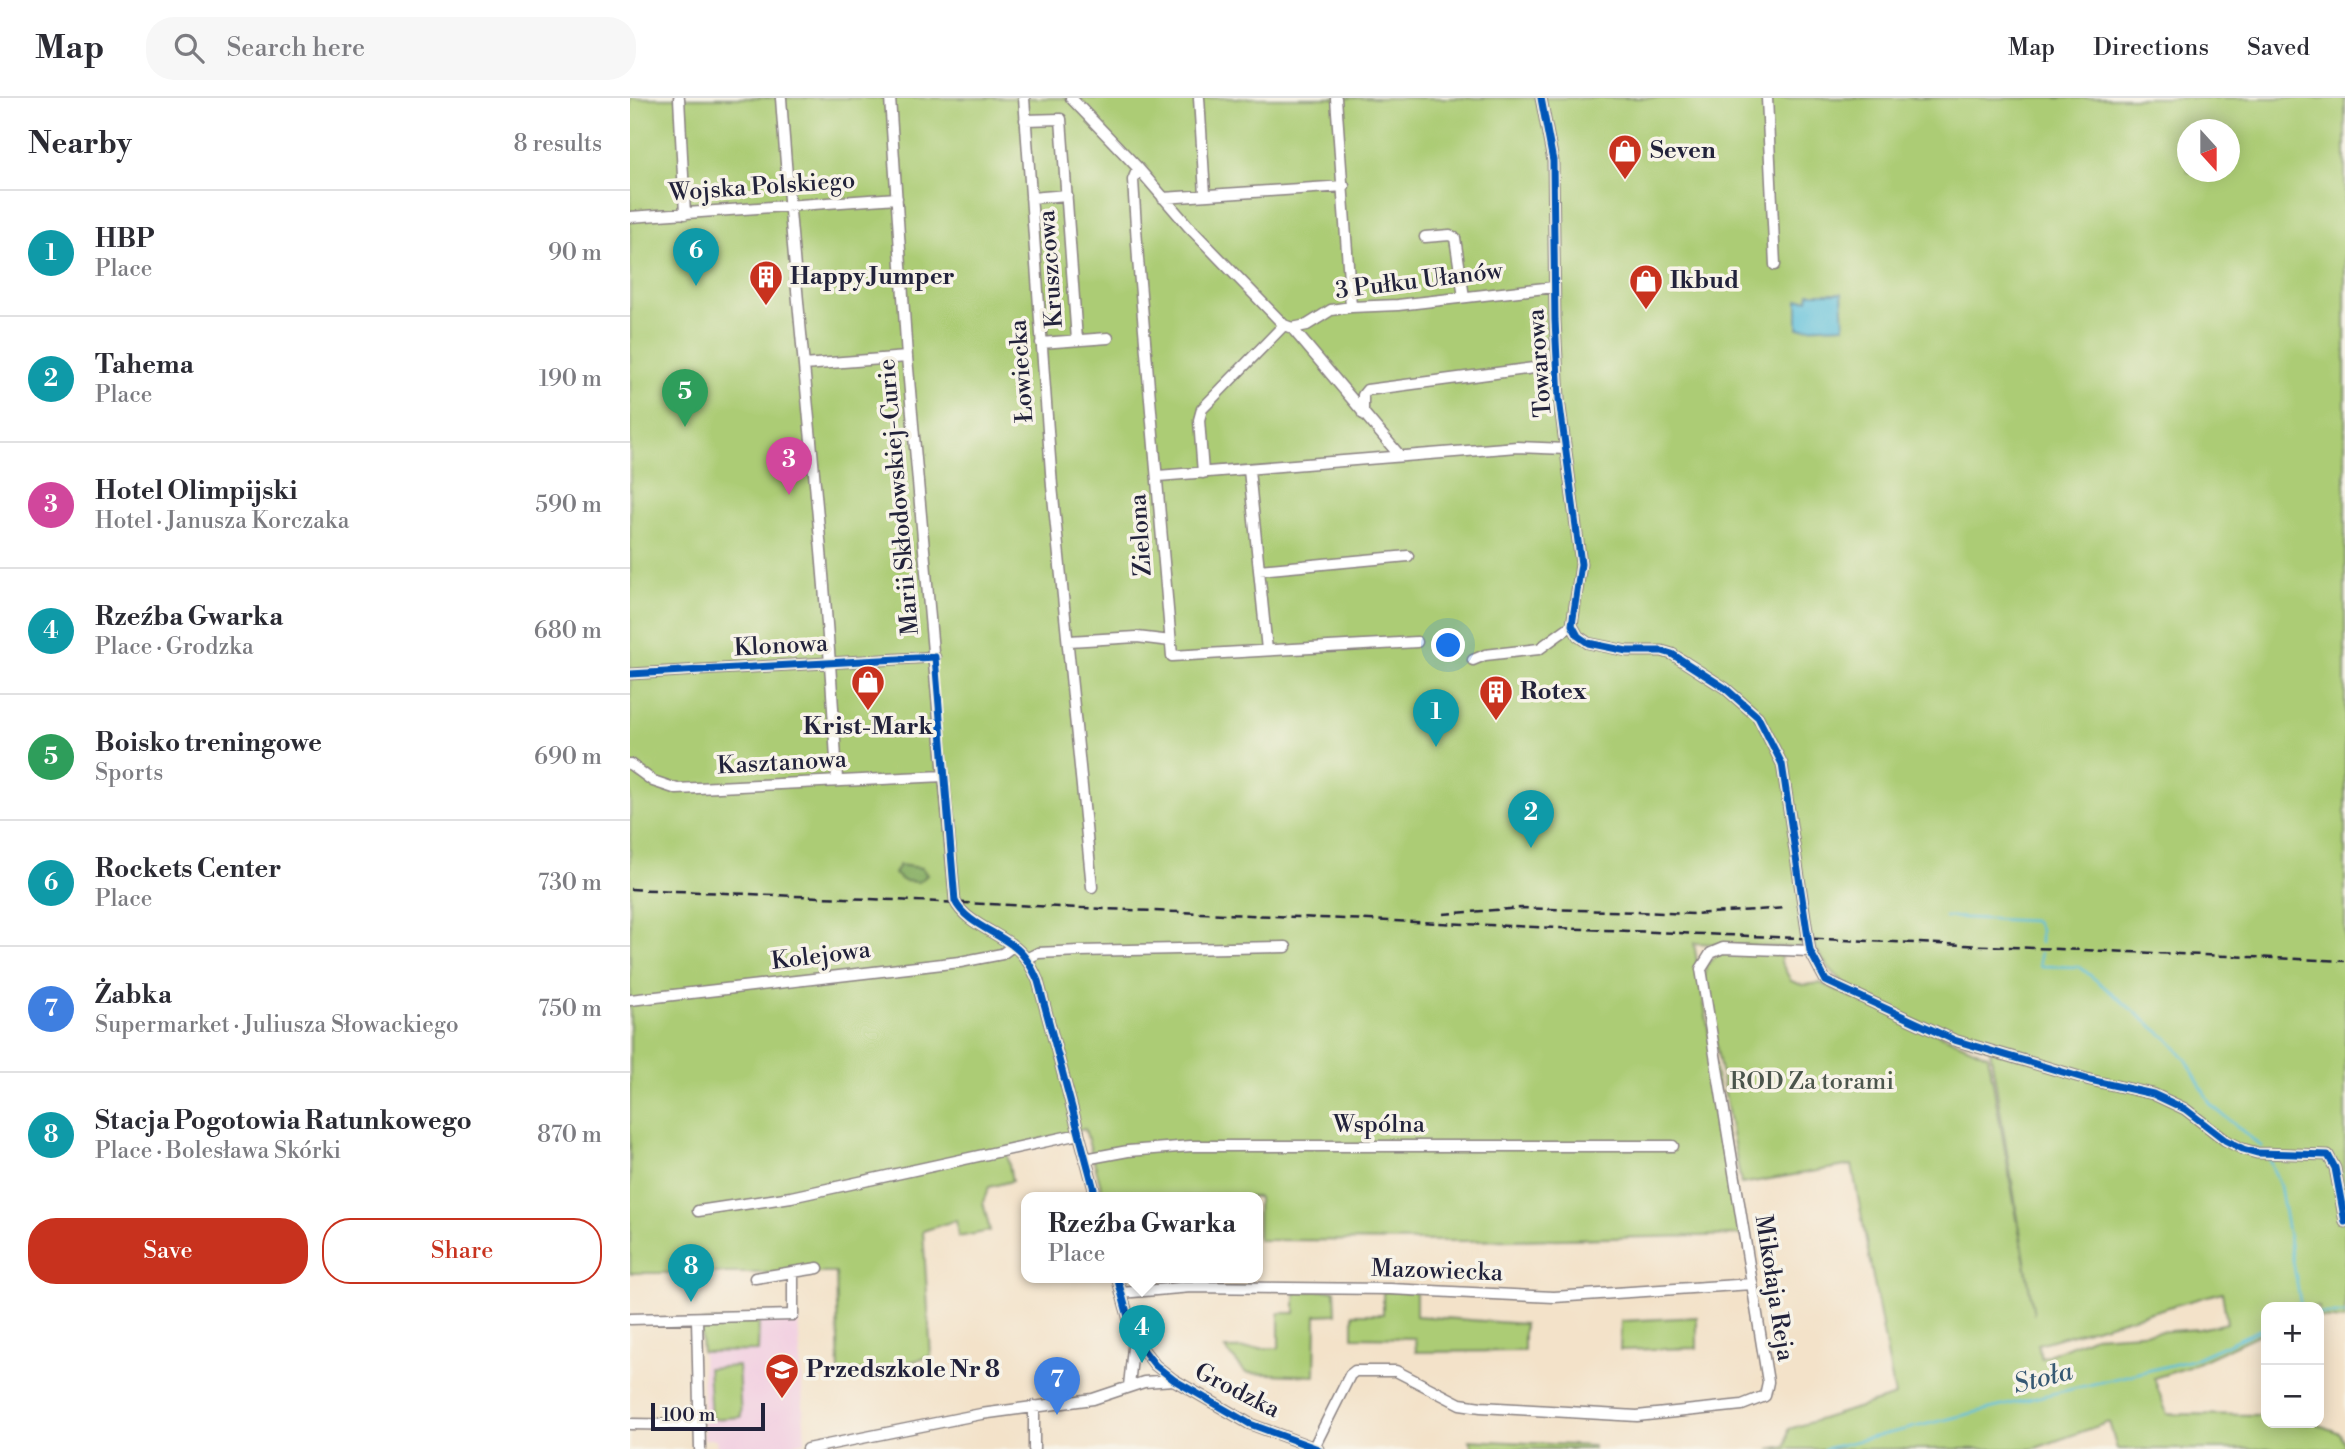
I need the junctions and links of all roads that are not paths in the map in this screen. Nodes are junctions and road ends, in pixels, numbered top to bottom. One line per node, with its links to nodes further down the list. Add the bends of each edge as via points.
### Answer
1 (679, 98): 19 (street)
2 (782, 98): 18 (street)
3 (890, 98): 15 (street, Marii Skłodowskiej-Curie)
4 (1024, 98): 10 (street, Łowiecka)
5 (1071, 98): 11 (street)
6 (1199, 98): 13 (street)
7 (1336, 98): 12 (street)
8 (1541, 98): 23 (street, Towarowa, via 1553,161)
9 (1767, 98): 22 (street)
10 (1025, 120): 14 (street, Kruszcowa, via 1060,119); 16 (street, Łowiecka)
11 (1138, 168): 17 (street); 38 (street, Zielona, via 1133,180 1137,246)
12 (1344, 186): 13 (street); 25 (street)
13 (1205, 194): 17 (street)
14 (1067, 195): 16 (street, Kruszcowa); 28 (street, Kruszcowa)
15 (897, 198): 18 (street, Wojska Polskiego); 30 (street, Marii Skłodowskiej-Curie)
16 (1031, 198): 29 (street, Łowiecka)
17 (1163, 198): 26 (street)
18 (789, 206): 19 (street, Wojska Polskiego); 31 (street)
19 (685, 214): 20 (street, Wojska Polskiego)
20 (630, 217)
21 (1425, 237): 24 (street, via 1455,238)
22 (1775, 265)
23 (1554, 287): 24 (street, 3 Pułku Ułanów); 32 (street, Towarowa)
24 (1464, 297): 25 (street, 3 Pułku Ułanów)
25 (1351, 307): 26 (street, 3 Pułku Ułanów, via 1331,310 1307,325)
26 (1288, 326): 33 (street); 37 (street, via 1202,410)
27 (1108, 338): 28 (street, Kruszcowa)
28 (1077, 340): 29 (street, Kruszcowa)
29 (1041, 344): 42 (street, Łowiecka)
30 (907, 357): 31 (street); 46 (street, Marii Skłodowskiej-Curie)
31 (804, 365): 48 (street)
32 (1557, 365): 33 (street, via 1367,390); 34 (street, Towarowa)
33 (1363, 414): 35 (street)
34 (1566, 449): 35 (street); 41 (street, Towarowa, via 1581,564)
35 (1398, 453): 36 (street)
36 (1249, 470): 37 (street); 40 (street)
37 (1203, 473): 38 (street)
38 (1158, 476): 43 (street, Zielona)
39 (1408, 556): 40 (street)
40 (1259, 570): 45 (street)
41 (1572, 625): 47 (street, via 1539,649 1485,654); 56 (street, via 1588,643 1672,654 1725,688 1758,717 1776,747 1785,775)
42 (1069, 641): 43 (street, via 1137,637); 53 (street, Łowiecka)
43 (1171, 641): 45 (street, via 1172,656)
44 (1416, 642): 45 (street)
45 (1267, 650)
46 (934, 656): 48 (street, Klonowa); 51 (street, Marii Skłodowskiej-Curie)
47 (1473, 660)
48 (832, 662): 49 (street, Klonowa); 52 (street)
49 (630, 674)
50 (630, 764): 52 (street, Kasztanowa, via 653,781 677,789)
51 (944, 776): 52 (street, Kasztanowa); 54 (street, Marii Skłodowskiej-Curie, via 955,901 964,913)
52 (837, 780)
53 (1092, 887)
54 (1013, 946): 57 (street); 58 (street, Kolejowa, via 1002,954 960,962)
55 (1286, 947): 57 (street, via 1079,951 1038,953)
56 (1810, 951): 64 (street, via 1826,981 1954,1040 2153,1094 2185,1109 2225,1140 2257,1153 2328,1155 2335,1168); 69 (street, Mikołaja Reja, via 1724,948 1711,953 1701,969)
57 (1026, 959): 59 (street, via 1038,981)
58 (630, 1000)
59 (1079, 1134): 61 (street); 63 (street, via 791,1197)
60 (1673, 1146): 61 (street, Wspólna, via 1191,1146)
61 (1085, 1159): 62 (street)
62 (1095, 1192)
63 (698, 1211)
64 (2345, 1222)
65 (818, 1268): 66 (street)
66 (793, 1274): 67 (street); 72 (street, via 793,1315)
67 (755, 1278)
68 (1118, 1283): 70 (street, Grodzka)
69 (1752, 1284): 70 (street, Mazowiecka, via 1554,1297 1203,1287); 79 (street, Mikołaja Reja, via 1768,1381 1765,1396 1754,1402 1637,1416 1481,1407 1460,1404 1396,1371 1355,1371)
70 (1121, 1293): 73 (street, Grodzka)
71 (630, 1319): 72 (street)
72 (697, 1319): 78 (street)
73 (1134, 1338): 74 (street, Grodzka, via 1149,1359); 75 (street)
74 (1174, 1380): 75 (street); 79 (street, Grodzka, via 1250,1424)
75 (1129, 1386): 76 (street, via 1093,1399)
76 (1034, 1406): 81 (street); 82 (street)
77 (630, 1424): 78 (street)
78 (700, 1425): 80 (street)
79 (1316, 1448)
80 (700, 1449)
81 (807, 1449)
82 (1034, 1449)

